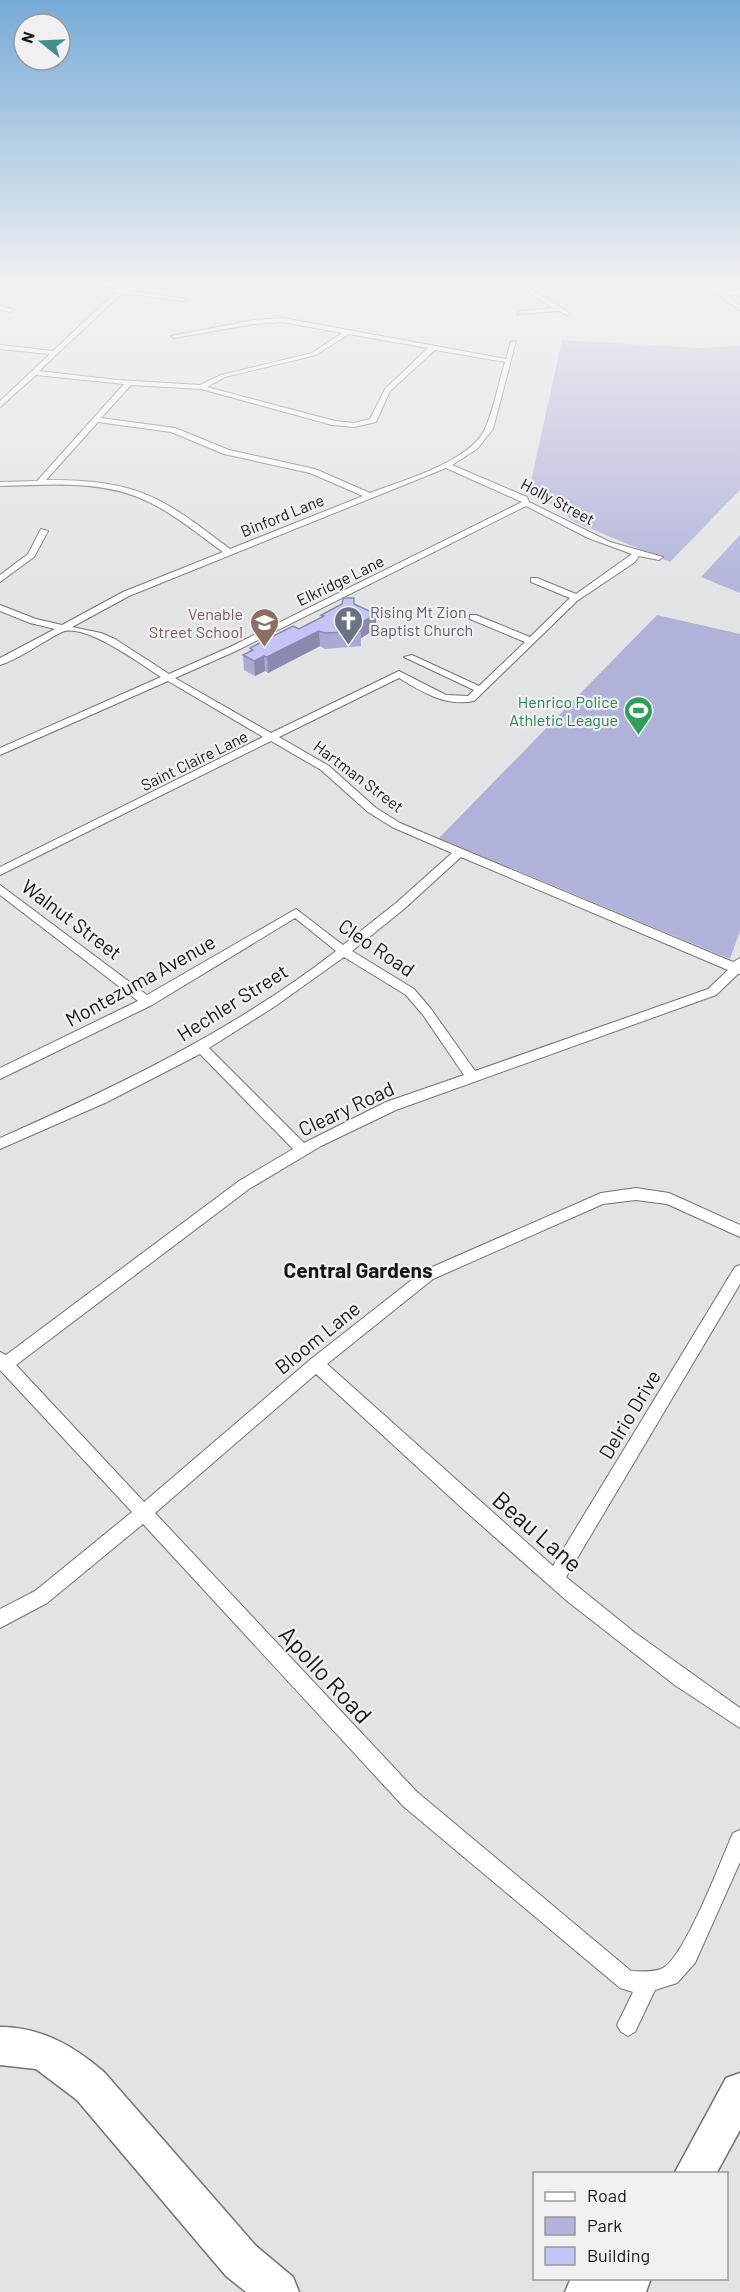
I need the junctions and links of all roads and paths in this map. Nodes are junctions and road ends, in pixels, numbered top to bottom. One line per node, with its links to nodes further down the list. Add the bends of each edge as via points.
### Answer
1 (15, 391): 6 (street)
2 (122, 391): 7 (street)
3 (216, 391): 4 (street, via 335,423 358,425 377,417)
4 (387, 391)
5 (499, 391): 8 (street, Binford Lane, via 486,434 473,449)
6 (0, 405)
7 (97, 420): 9 (street); 11 (street, via 172,430 226,452 312,471)
8 (446, 465): 11 (street, Binford Lane); 12 (street, Holly Street)
9 (39, 483): 10 (street); 14 (street, via 92,484 141,496)
10 (0, 484)
11 (369, 496): 14 (street, Binford Lane)
12 (526, 503): 15 (street, Holly Street, via 577,530); 26 (street, Elkridge Lane, via 243,645)
13 (44, 531): 17 (street, via 31,555)
14 (229, 552): 22 (street, Binford Lane, via 126,594)
15 (636, 554): 16 (street, Holly Street); 19 (street)
16 (659, 557)
17 (0, 579)
18 (534, 580): 19 (street)
19 (577, 597): 23 (street)
20 (0, 608): 22 (street, Hartman Street)
21 (473, 617): 23 (street)
22 (64, 627): 25 (street, Binford Lane); 26 (street, Hartman Street, via 112,641)
23 (529, 640): 27 (street)
24 (409, 657): 27 (street)
25 (0, 662)
26 (168, 678): 28 (street, Hartman Street); 29 (street, Elkridge Lane)
27 (481, 690): 28 (street, Saint Claire Lane, via 471,699 451,700 399,674)
28 (274, 738): 30 (street, Hartman Street, via 333,774 381,816); 31 (street, Saint Claire Lane)
29 (0, 752)
30 (460, 852): 34 (street, Hechler Street, via 408,900); 35 (street, Hartman Street)
31 (0, 871)
32 (0, 889): 36 (street, Walnut Street)
33 (296, 913): 34 (street, Cleo Road); 36 (street, Montezuma Avenue)
34 (343, 951): 37 (street, Hechler Street); 39 (street, Cleo Road, via 410,992)
35 (738, 966): 39 (street, Cleary Road, via 712,992)
36 (148, 1002): 38 (street, Montezuma Avenue)
37 (201, 1047): 40 (street, Hechler Street); 41 (street)
38 (0, 1074)
39 (472, 1077): 41 (street, Cleary Road, via 392,1106)
40 (0, 1144)
41 (302, 1150): 44 (street, Cleary Road, via 244,1185)
42 (740, 1231): 45 (street, Bloom Lane, via 669,1199 636,1194 602,1199 428,1275)
43 (740, 1271): 47 (street, Delrio Drive)
44 (3, 1361): 46 (street, Apollo Road)
45 (316, 1364): 46 (street, Bloom Lane); 47 (street, Beau Lane)
46 (143, 1513): 48 (street, Bloom Lane, via 40,1597); 51 (street, Apollo Road, via 410,1799 627,1981)
47 (555, 1579): 49 (street, Beau Lane, via 691,1687)
48 (0, 1619)
49 (740, 1719)
50 (740, 1840): 51 (street, via 688,1956 670,1976)
51 (648, 1982): 52 (street)
52 (628, 2025)
53 (0, 2046): 57 (highway, via 34,2050 82,2077 241,2261)
54 (740, 2092): 55 (highway)
55 (695, 2172)
56 (599, 2280): 58 (highway)
57 (278, 2292)
58 (586, 2292)

